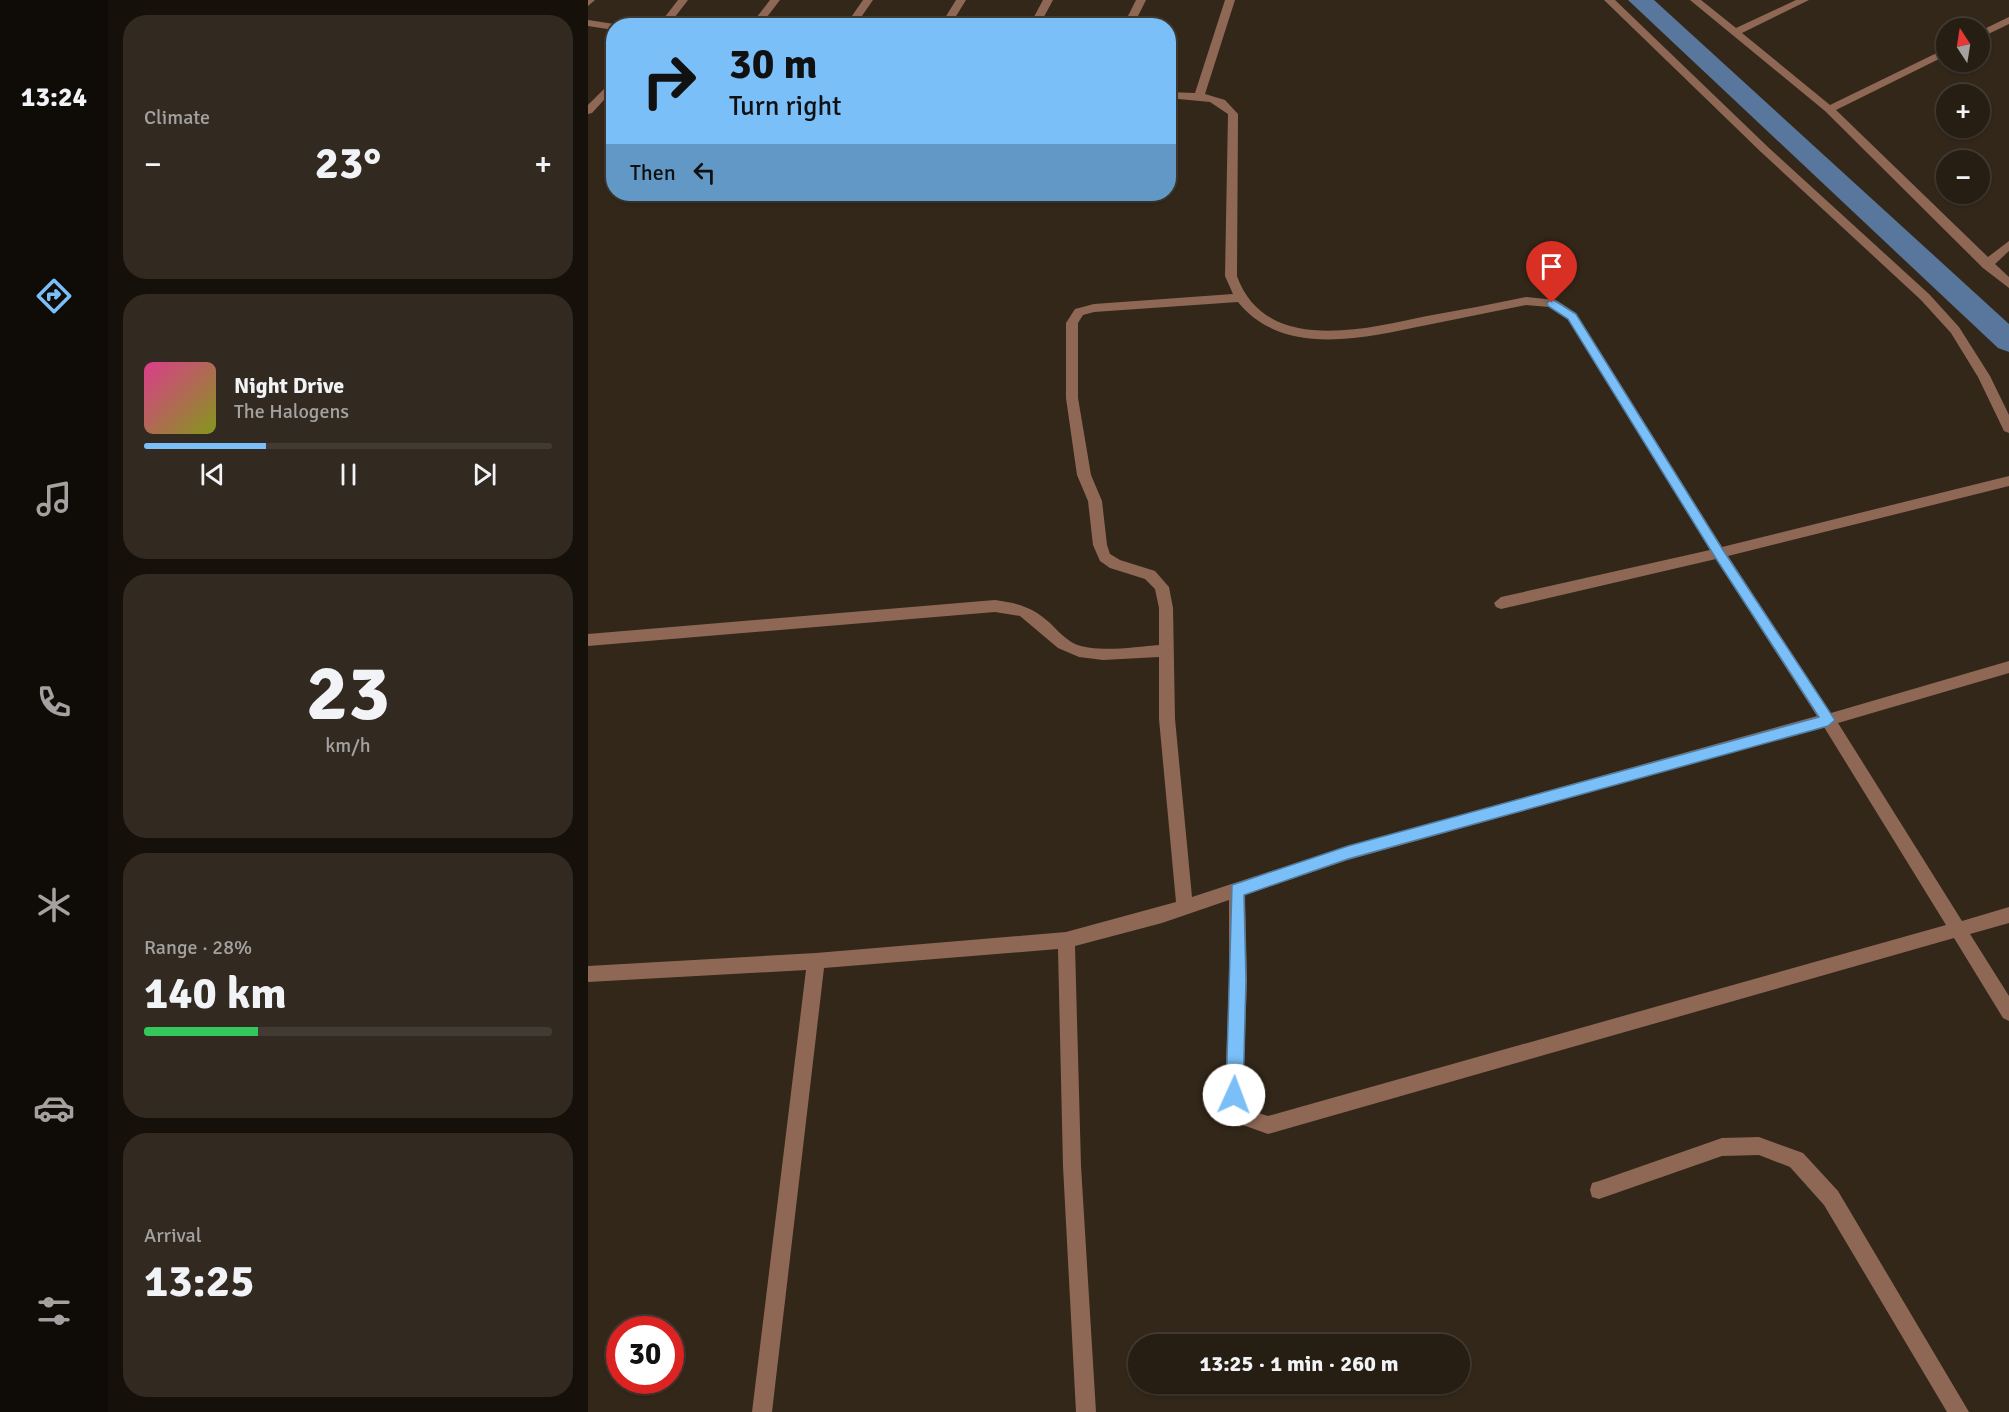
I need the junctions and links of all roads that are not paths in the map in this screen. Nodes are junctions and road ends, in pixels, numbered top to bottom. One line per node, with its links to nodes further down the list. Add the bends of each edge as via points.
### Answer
1 (683, 0): 11 (street)
2 (775, 0): 12 (street)
3 (868, 0): 13 (street)
4 (961, 0): 14 (street)
5 (1048, 0): 15 (street)
6 (1141, 0): 16 (street)
7 (1230, 0): 25 (street)
8 (1609, 0): 32 (street, via 1925,297 1955,330 1984,376)
9 (1695, 0): 21 (street)
10 (1804, 0): 21 (street)
11 (669, 18)
12 (761, 18)
13 (856, 18)
14 (950, 18)
15 (1038, 18)
16 (1132, 18)
17 (2009, 20): 20 (street)
18 (588, 23): 19 (street)
19 (606, 26)
20 (1990, 29)
21 (1734, 33): 26 (street)
22 (1936, 56): 26 (street)
23 (606, 91): 27 (street)
24 (1176, 95): 25 (street)
25 (1199, 98): 31 (street, via 1219,100 1233,114 1231,276)
26 (1829, 109): 29 (street)
27 (588, 111)
28 (2009, 245): 29 (street)
29 (1987, 265): 30 (street)
30 (2009, 284)
31 (1240, 298): 34 (street, via 1260,317 1320,335 1356,334 1526,301 1552,303 1572,316); 37 (street, via 1094,308 1079,312 1072,323 1072,398 1084,475 1095,501 1100,545 1105,557 1115,564 1150,575 1162,586)
32 (2009, 428)
33 (2009, 481): 34 (street)
34 (1719, 553): 35 (street); 39 (street)
35 (1501, 603)
36 (588, 640): 37 (street, via 996,606 1020,609 1072,649)
37 (1166, 651): 41 (street, via 1167,718)
38 (2009, 667): 39 (street)
39 (1828, 720): 40 (street, via 1348,853); 43 (street)
40 (1237, 890): 41 (street); 43 (street, via 1234,1095 1246,1118 1268,1125)
41 (1185, 908): 44 (street)
42 (2009, 915): 43 (street)
43 (1957, 930): 47 (street)
44 (1066, 940): 45 (street); 50 (street, via 1072,1166)
45 (816, 961): 46 (street); 49 (street)
46 (588, 974)
47 (2009, 1012)
48 (1599, 1190): 51 (street, via 1722,1147 1759,1146 1796,1161 1831,1198)
49 (762, 1412)
50 (1086, 1412)
51 (1959, 1412)

